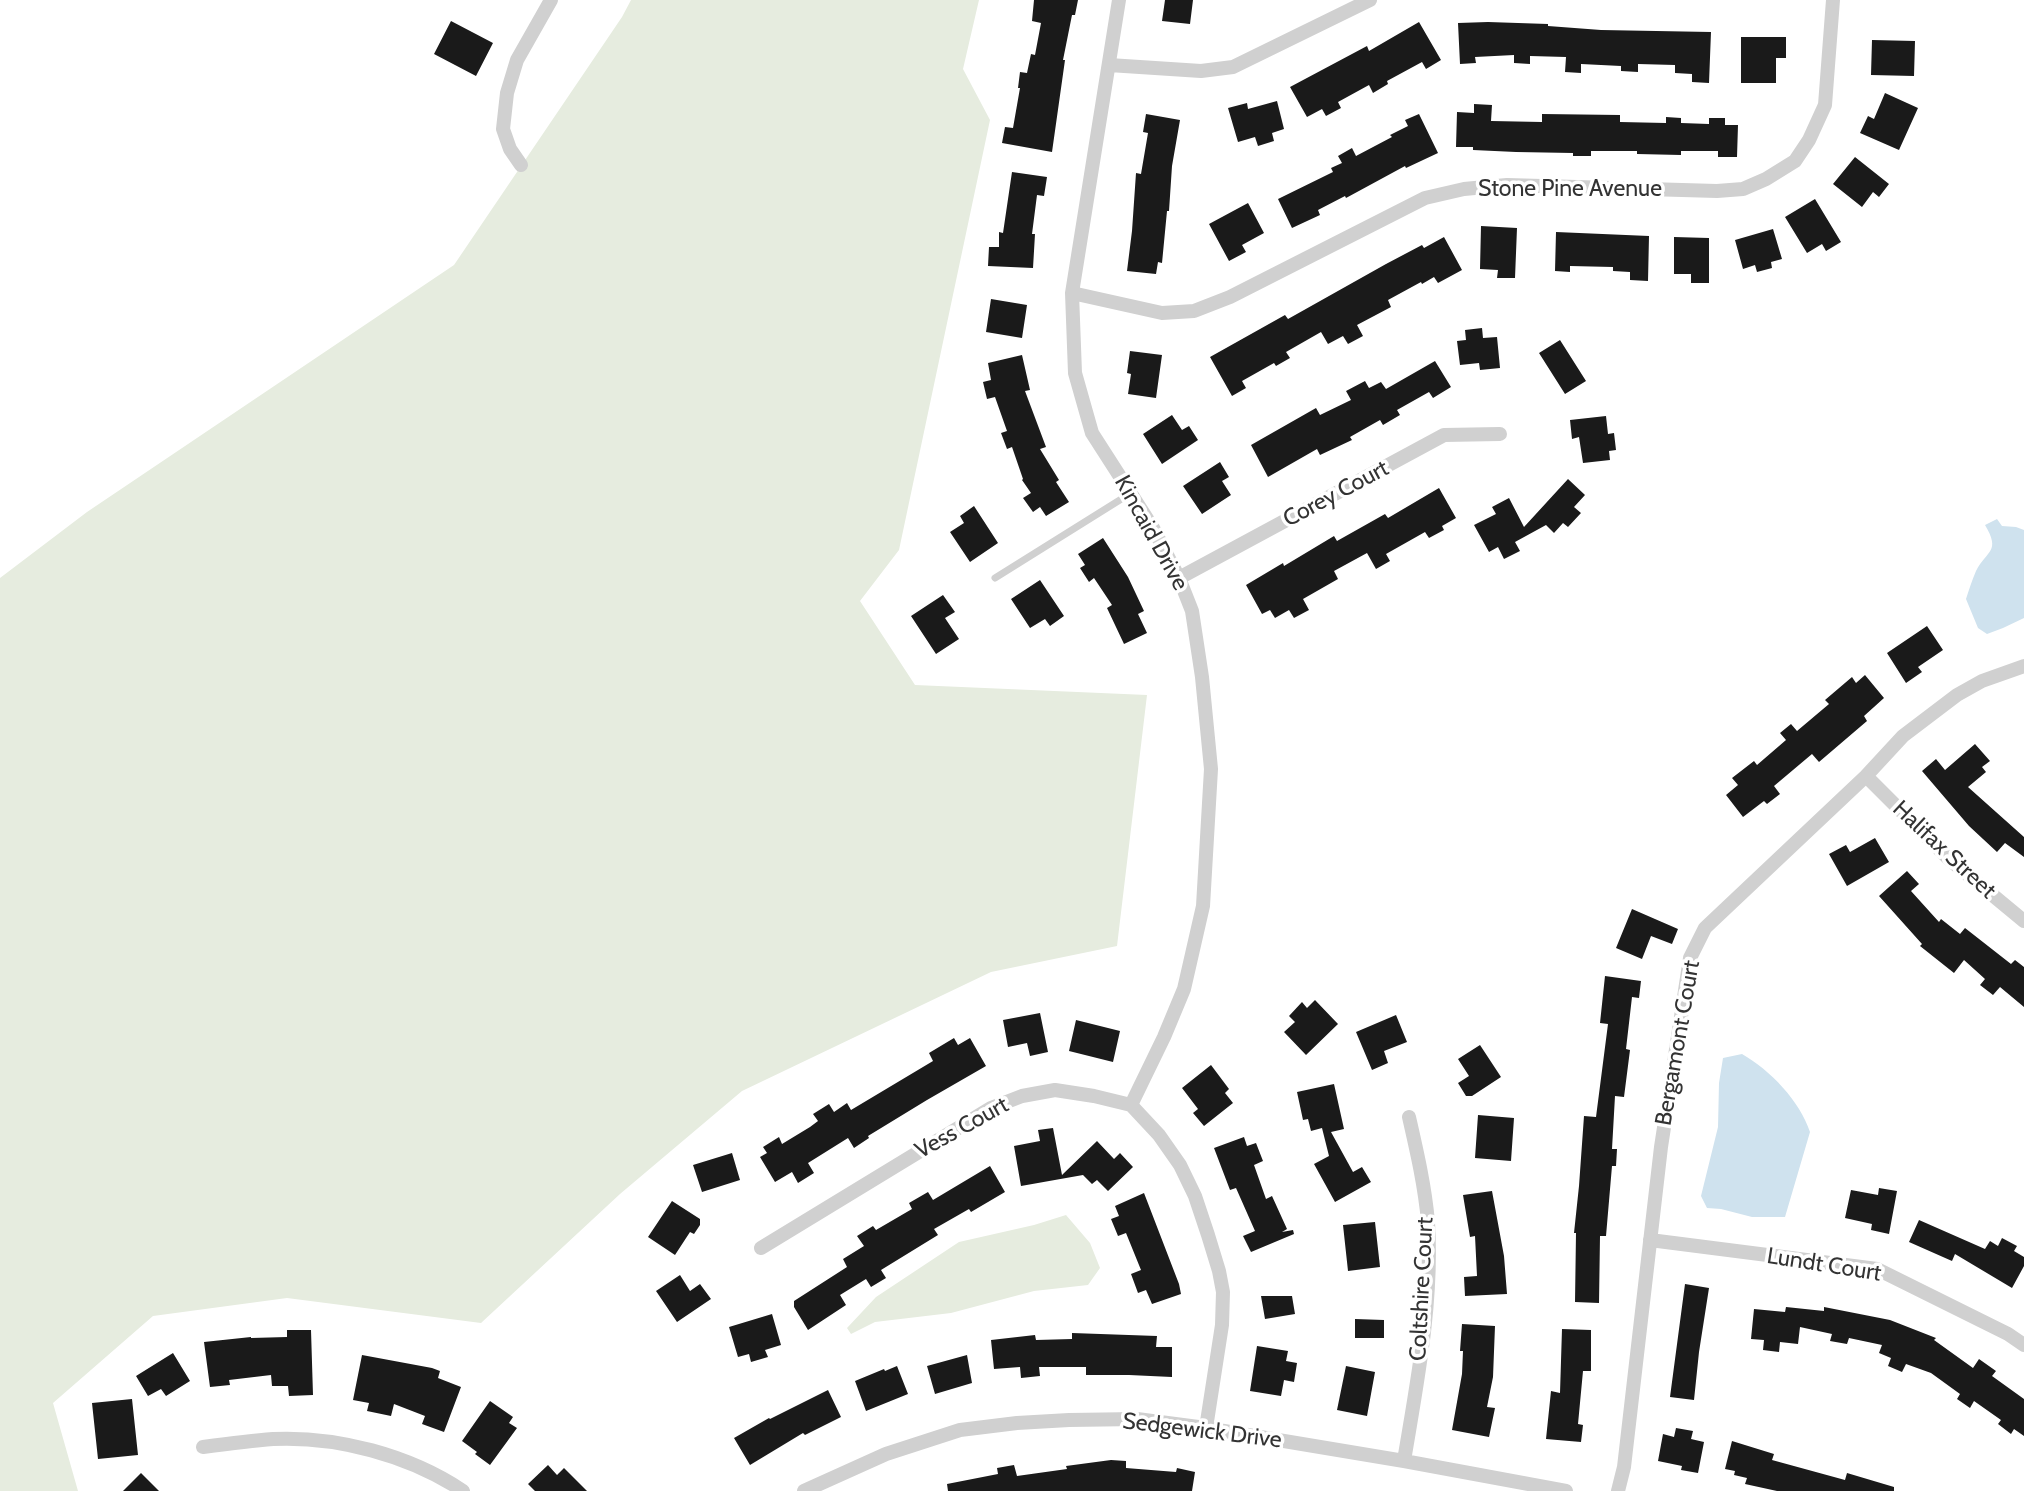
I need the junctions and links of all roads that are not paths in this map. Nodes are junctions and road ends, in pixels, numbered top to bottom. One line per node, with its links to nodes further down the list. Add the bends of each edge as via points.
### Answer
1 (551, 0): 6 (street, via 517,60 507,93 503,129)
2 (1119, 0): 5 (street, Kincaid Drive)
3 (1370, 0): 5 (street, via 1233,67 1201,71)
4 (1833, 0): 7 (street, Stone Pine Avenue, via 1825,106 1815,129 1795,161 1743,189 1507,185 1464,189 1424,198 1230,297 1194,310 1162,313)
5 (1110, 65): 7 (street, Kincaid Drive)
6 (521, 165)
7 (1072, 293): 9 (street, Kincaid Drive, via 1075,373 1092,433)
8 (1500, 434): 11 (street, Corey Court, via 1444,436)
9 (1130, 493): 10 (lane); 11 (street, Kincaid Drive)
10 (995, 578)
11 (1179, 578): 15 (street, Kincaid Drive, via 1192,611 1210,769 1203,906 1184,989)
12 (2024, 666): 13 (street, Bergamont Court, via 1957,695 1903,736)
13 (1866, 776): 14 (street, Halifax Street, via 1950,859); 17 (street, Bergamont Court, via 1705,928 1690,958)
14 (2024, 921)
15 (1131, 1105): 18 (street, Vess Court, via 1055,1090 1022,1096 991,1108); 20 (street, via 1180,1165 1219,1271 1224,1307)
16 (1409, 1117): 22 (street, Coltshire Court, via 1424,1189 1429,1261 1425,1332)
17 (1650, 1241): 19 (street, Lundt Court, via 1877,1269); 26 (street, Bergamont Court)
18 (761, 1248)
19 (2024, 1345)
20 (1206, 1428): 22 (street, Sedgewick Drive); 24 (street, Sedgewick Drive, via 1136,1419 960,1430 886,1454)
21 (203, 1447): 23 (street, via 274,1439 323,1441 402,1460)
22 (1404, 1461): 25 (street, Sedgewick Drive)
23 (463, 1491)
24 (804, 1491)
25 (1566, 1491)
26 (1618, 1491)

